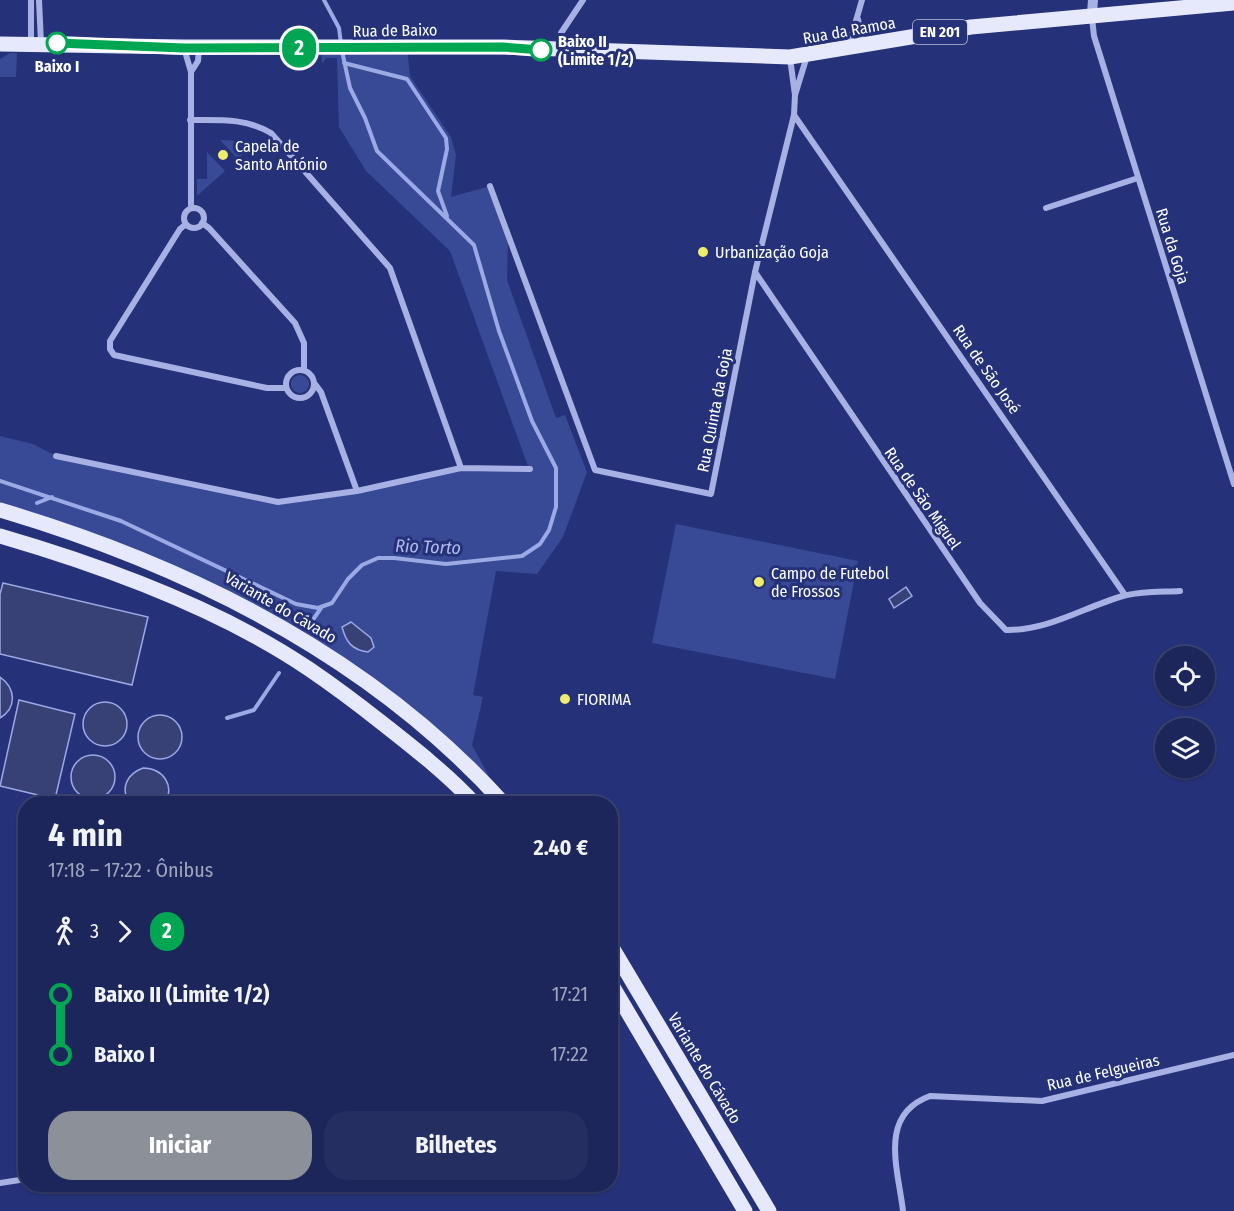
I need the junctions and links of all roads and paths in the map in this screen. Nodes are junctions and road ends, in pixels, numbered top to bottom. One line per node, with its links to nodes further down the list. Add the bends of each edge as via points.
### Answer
1 (31, 0): 9 (street)
2 (39, 0): 9 (street)
3 (583, 0): 13 (street, via 561,33)
4 (862, 0): 7 (street)
5 (1234, 3): 6 (main road, EN 201)
6 (1093, 7): 10 (main road, Rua da Ramoa / EN 201); 20 (street, Rua da Goja, via 1094,36)
7 (858, 18): 10 (street); 12 (street)
8 (0, 44): 9 (main road, Rua de Baixo / EN 201)
9 (36, 44): 11 (main road, Rua de Baixo / EN 201)
10 (863, 46): 12 (main road, Rua da Ramoa / EN 201)
11 (192, 47): 13 (main road, Rua de Baixo / EN 201, via 503,47); 16 (street); 16 (street, via 198,61)
12 (848, 49): 14 (main road, Rua da Ramoa / EN 201)
13 (557, 51): 15 (main road, Rua de Baixo / EN 201)
14 (807, 56): 15 (main road, Rua da Ramoa / EN 201); 17 (street, Rua Quinta da Goja)
15 (790, 57): 17 (street, Rua Quinta da Goja)
16 (191, 72): 19 (street)
17 (795, 95): 18 (street, Rua Quinta da Goja)
18 (794, 115): 26 (street, Rua Quinta da Goja); 38 (street, Rua de São José)
19 (190, 120): 22 (street); 31 (street, via 237,120 257,124 272,133 390,268)
20 (1138, 178): 23 (street); 33 (street, Rua da Goja)
21 (490, 186): 26 (street, Rua Quinta da Goja, via 595,471 711,494)
22 (191, 208): 24 (street, via 202,212); 25 (street, via 184,215)
23 (1046, 208)
24 (202, 223): 25 (street, via 194,228); 27 (street, via 296,323 304,343)
25 (186, 224): 29 (street, via 110,341 110,349 114,355 267,388)
26 (755, 272): 38 (street, Rua de São Miguel, via 876,453 992,617 1006,630 1023,630)
27 (304, 370): 28 (street, via 312,375); 29 (street, via 289,376)
28 (315, 384): 29 (street, via 308,396 300,398); 34 (street)
29 (286, 388)
30 (56, 456): 34 (street, via 278,502)
31 (461, 468): 32 (street); 34 (street)
32 (530, 469)
33 (1234, 484)
34 (357, 491)
35 (0, 510): 40 (main road, Variante do Cávado, via 128,552 285,627 416,720)
36 (0, 536): 39 (main road, via 118,575 266,643 355,702)
37 (1180, 591): 38 (street)
38 (1125, 595)
39 (467, 796)
40 (496, 796)
41 (618, 957): 47 (main road, Variante do Cávado)
42 (618, 996): 46 (main road)
43 (1234, 1055): 48 (street, Rua de Felgueiras, via 1042,1101 930,1095 916,1101 905,1110 895,1138)
44 (18, 1180): 45 (street)
45 (0, 1183)
46 (745, 1211)
47 (769, 1211)
48 (903, 1211)

